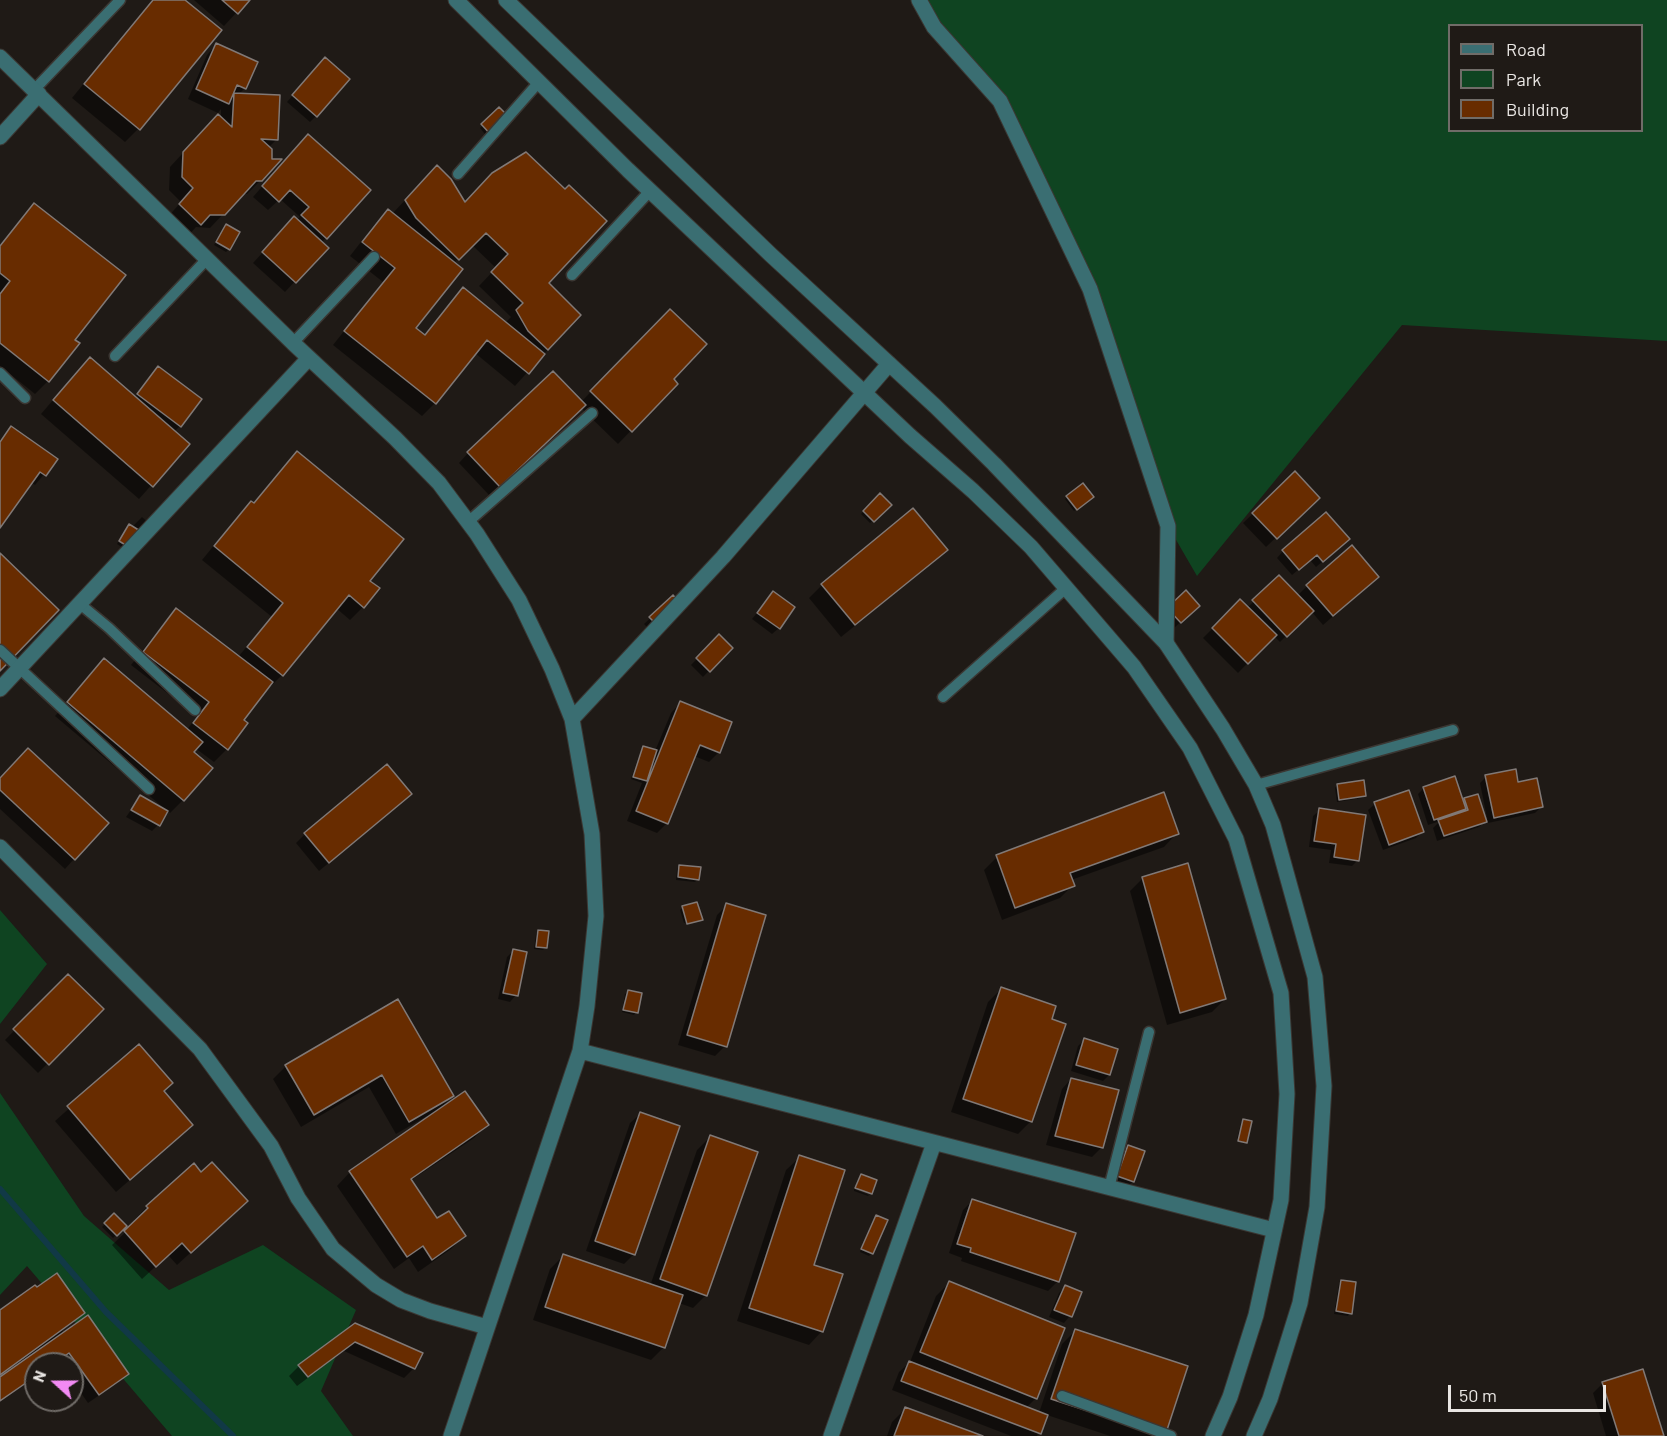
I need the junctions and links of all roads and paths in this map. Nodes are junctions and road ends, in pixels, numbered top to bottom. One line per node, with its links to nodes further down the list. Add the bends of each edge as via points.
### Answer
1 (120, 0): 7 (lane)
2 (456, 0): 6 (street)
3 (506, 0): 17 (street)
4 (919, 0): 25 (street, via 934,27 1000,101 1090,289 1167,526)
5 (0, 57): 7 (street)
6 (539, 82): 9 (lane); 10 (street)
7 (37, 92): 8 (street); 12 (street)
8 (0, 137)
9 (458, 174)
10 (650, 190): 13 (lane); 19 (street)
11 (374, 257): 14 (lane)
12 (207, 259): 14 (street); 15 (lane)
13 (573, 275)
14 (293, 343): 16 (street)
15 (115, 356)
16 (309, 358): 22 (street, via 395,438); 24 (street)
17 (889, 364): 19 (street); 25 (street, via 994,464)
18 (0, 374): 20 (lane)
19 (864, 392): 23 (street, via 1031,547); 31 (street, via 723,557)
20 (25, 398)
21 (592, 413): 22 (lane)
22 (468, 522): 31 (street, via 519,600)
23 (1066, 588): 29 (lane); 40 (street, via 1134,667 1184,739 1236,839 1281,993 1287,1094 1281,1200)
24 (80, 604): 27 (street); 30 (lane)
25 (1166, 644): 33 (street)
26 (0, 650): 27 (lane)
27 (20, 668): 28 (street); 34 (lane)
28 (0, 689)
29 (943, 697)
30 (195, 710)
31 (572, 719): 37 (street, via 592,834 596,916)
32 (1453, 730): 33 (lane)
33 (1256, 785): 47 (street, via 1273,825 1315,977 1324,1086 1317,1207 1300,1303 1270,1399)
34 (149, 789)
35 (0, 848): 41 (street, via 200,1049 271,1146 298,1198 333,1249 401,1300)
36 (1149, 1032): 39 (lane)
37 (580, 1051): 38 (street); 41 (street)
38 (934, 1143): 39 (street); 44 (street)
39 (1109, 1188): 40 (street)
40 (1274, 1230): 46 (street, via 1256,1315)
41 (487, 1327): 43 (street)
42 (1062, 1396): 45 (lane)
43 (451, 1436)
44 (831, 1436)
45 (1171, 1436)
46 (1213, 1436)
47 (1254, 1436)

